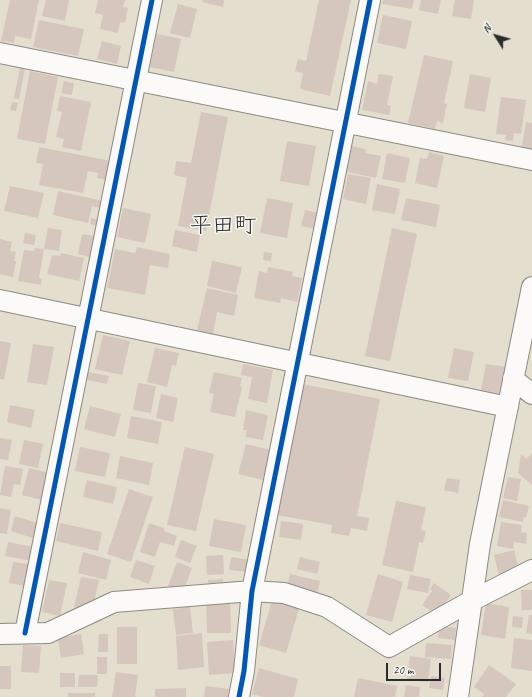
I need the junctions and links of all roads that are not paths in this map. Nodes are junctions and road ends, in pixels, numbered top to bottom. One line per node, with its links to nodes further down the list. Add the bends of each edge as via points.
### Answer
1 (152, 0): 4 (street)
2 (370, 0): 5 (street)
3 (0, 52): 4 (street)
4 (136, 80): 5 (street); 9 (street)
5 (346, 123): 6 (street); 10 (street)
6 (532, 160)
7 (532, 287): 11 (street)
8 (0, 300): 9 (street)
9 (88, 318): 10 (street); 17 (street)
10 (298, 363): 13 (street); 15 (street)
11 (513, 379): 12 (street); 13 (street)
12 (532, 394)
13 (508, 407): 16 (street)
14 (532, 570): 16 (street)
15 (252, 591): 16 (street, via 284,593 328,607 389,647); 17 (street, via 114,602 48,633); 19 (street)
16 (470, 601): 20 (street)
17 (25, 633): 18 (street)
18 (0, 634)
19 (239, 697)
20 (458, 697)

